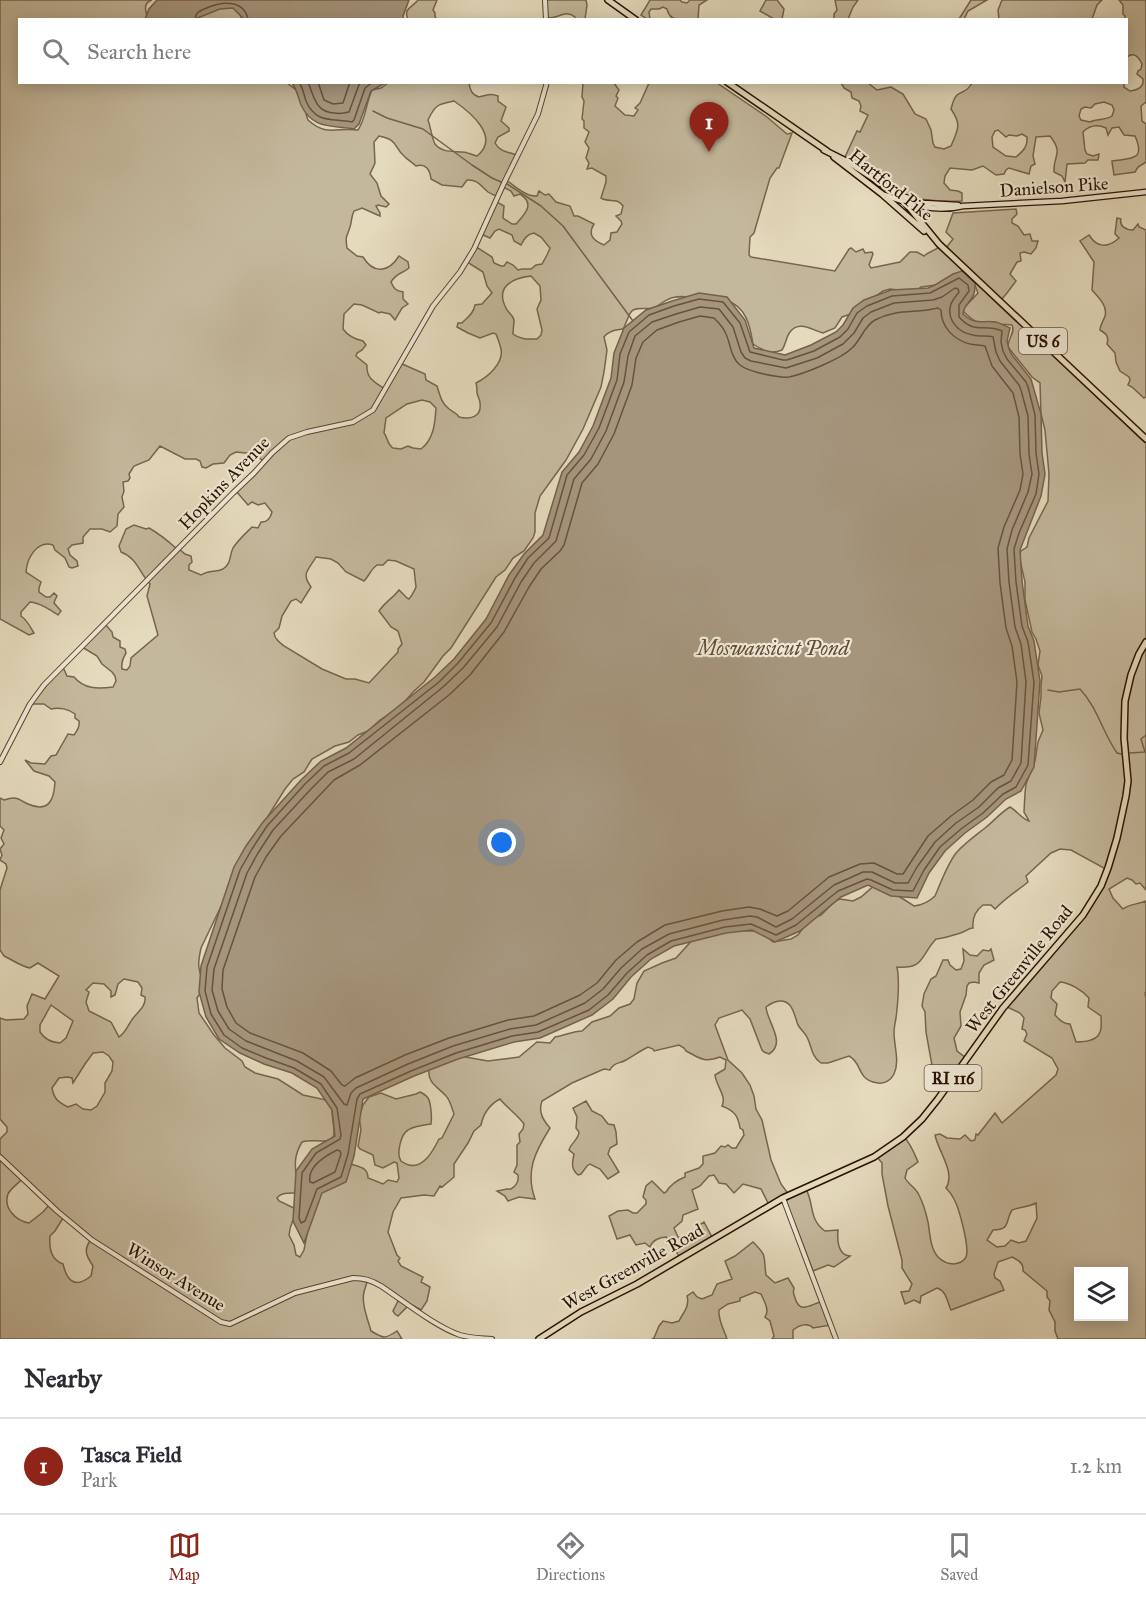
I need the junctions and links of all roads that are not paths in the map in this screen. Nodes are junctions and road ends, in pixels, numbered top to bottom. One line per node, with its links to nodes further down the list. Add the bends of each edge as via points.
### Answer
1 (545, 0): 3 (street)
2 (608, 0): 4 (main road)
3 (546, 18)
4 (633, 18)
5 (547, 84): 18 (street, Hopkins Avenue, via 538,114 474,249 433,306 373,410 353,422 289,438 272,453 44,685)
6 (730, 84): 7 (main road, Hartford Pike / US 6)
7 (824, 150): 9 (main road, Hartford Pike / US 6); 10 (main road, Hartford Pike / US 6)
8 (1146, 192): 12 (main road, Danielson Pike)
9 (882, 194): 11 (main road, Danielson Pike); 15 (main road, Hartford Pike / US 6)
10 (899, 195): 11 (main road, Hartford Pike / US 6); 12 (main road, Danielson Pike, via 923,203)
11 (905, 203): 13 (main road, Danielson Pike); 14 (main road, Hartford Pike / US 6)
12 (963, 206): 13 (main road, Danielson Pike)
13 (924, 208): 14 (main road)
14 (919, 221): 15 (main road, Hartford Pike / US 6)
15 (939, 244): 16 (main road, Hartford Pike / US 6)
16 (1146, 439)
17 (1146, 642): 20 (main road, West Greenville Road / RI 116, via 1131,675 1125,701 1128,781 1124,812 1108,868 1091,904 1003,1008 922,1119 874,1157)
18 (0, 762)
19 (0, 1157): 21 (street, Winsor Avenue, via 92,1240 221,1322 230,1323 296,1293 362,1278 372,1280 456,1334)
20 (783, 1198): 22 (main road, West Greenville Road / RI 116); 23 (street)
21 (492, 1339)
22 (540, 1339)
23 (836, 1339)

